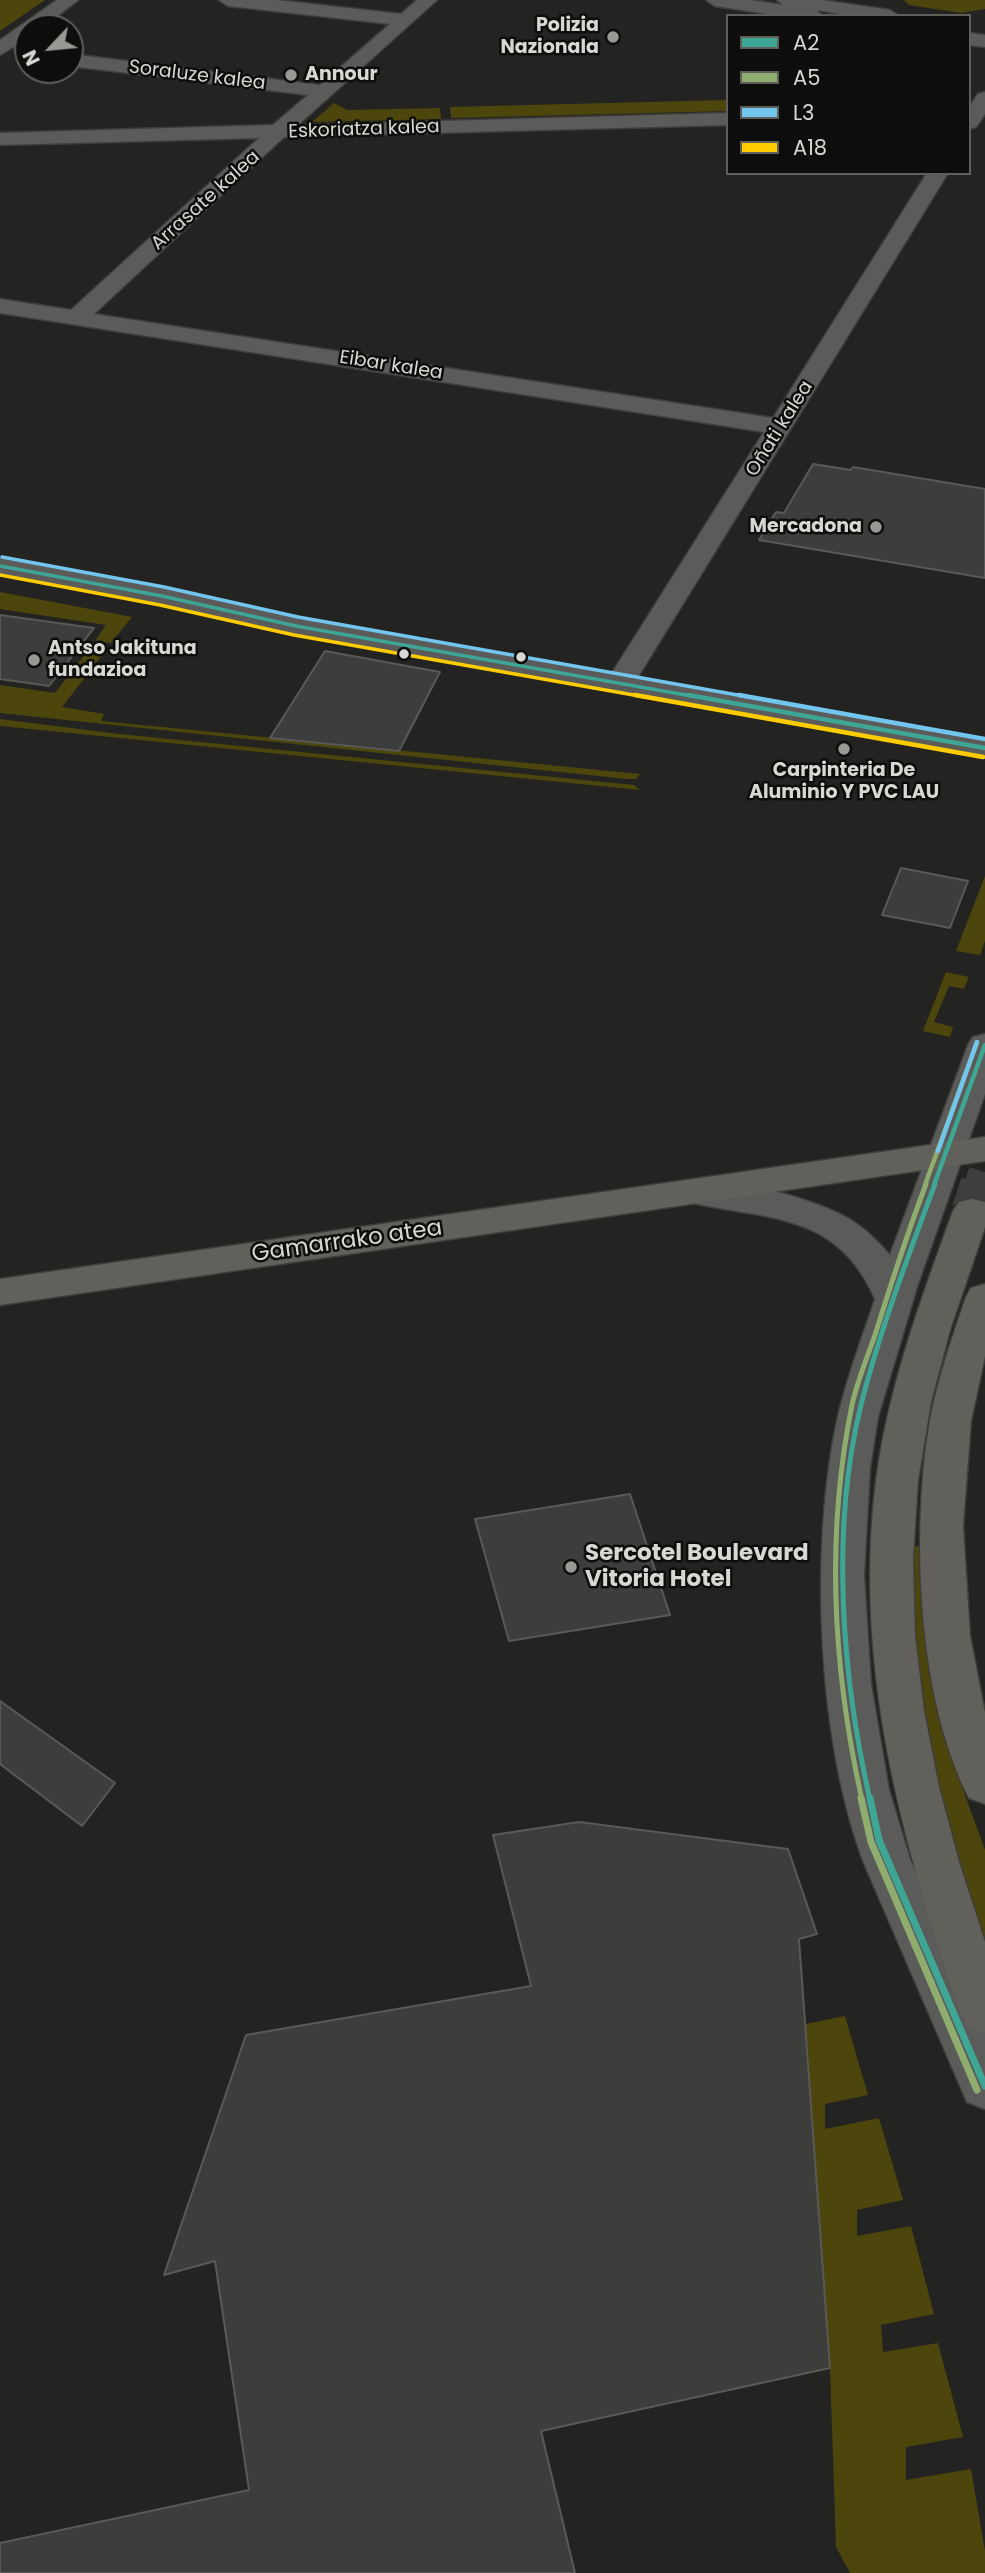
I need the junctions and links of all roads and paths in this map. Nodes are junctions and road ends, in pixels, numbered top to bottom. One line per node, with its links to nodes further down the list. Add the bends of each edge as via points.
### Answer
1 (69, 0): 6 (street)
2 (228, 0): 9 (street)
3 (428, 0): 9 (street, Arrasate kalea)
4 (715, 0): 7 (street)
5 (786, 0): 8 (street)
6 (50, 14)
7 (806, 14)
8 (877, 14)
9 (405, 20): 11 (street, Arrasate kalea)
10 (84, 62): 11 (street, Soraluze kalea)
11 (323, 92): 13 (street, Arrasate kalea)
12 (726, 119): 13 (street, Eskoriatza kalea)
13 (279, 133): 14 (street, Eskoriatza kalea); 17 (street, Arrasate kalea)
14 (0, 139)
15 (937, 175): 18 (street, Oñati kalea)
16 (0, 306): 17 (street, Eibar kalea)
17 (77, 317): 18 (street, Eibar kalea)
18 (782, 427): 20 (street, Oñati kalea)
19 (0, 566): 20 (street, via 296,626)
20 (620, 684): 21 (street)
21 (985, 748)
22 (985, 1045): 24 (street)
23 (985, 1149): 24 (main road, Gamarrako atea)
24 (946, 1154): 25 (main road, Gamarrako atea); 29 (street)
25 (693, 1191): 27 (main road, Gamarrako atea); 29 (street, Gamarrako atea, via 782,1204 835,1226 873,1259)
26 (972, 1211): 31 (main road, via 910,1403 896,1492 892,1623 900,1704 922,1820)
27 (0, 1292)
28 (985, 1297): 30 (main road, via 960,1374 942,1513 948,1633 974,1759)
29 (894, 1299): 32 (street, via 858,1418 852,1462 842,1558 847,1674 880,1842)
30 (985, 1785)
31 (985, 2011)
32 (985, 2086)

